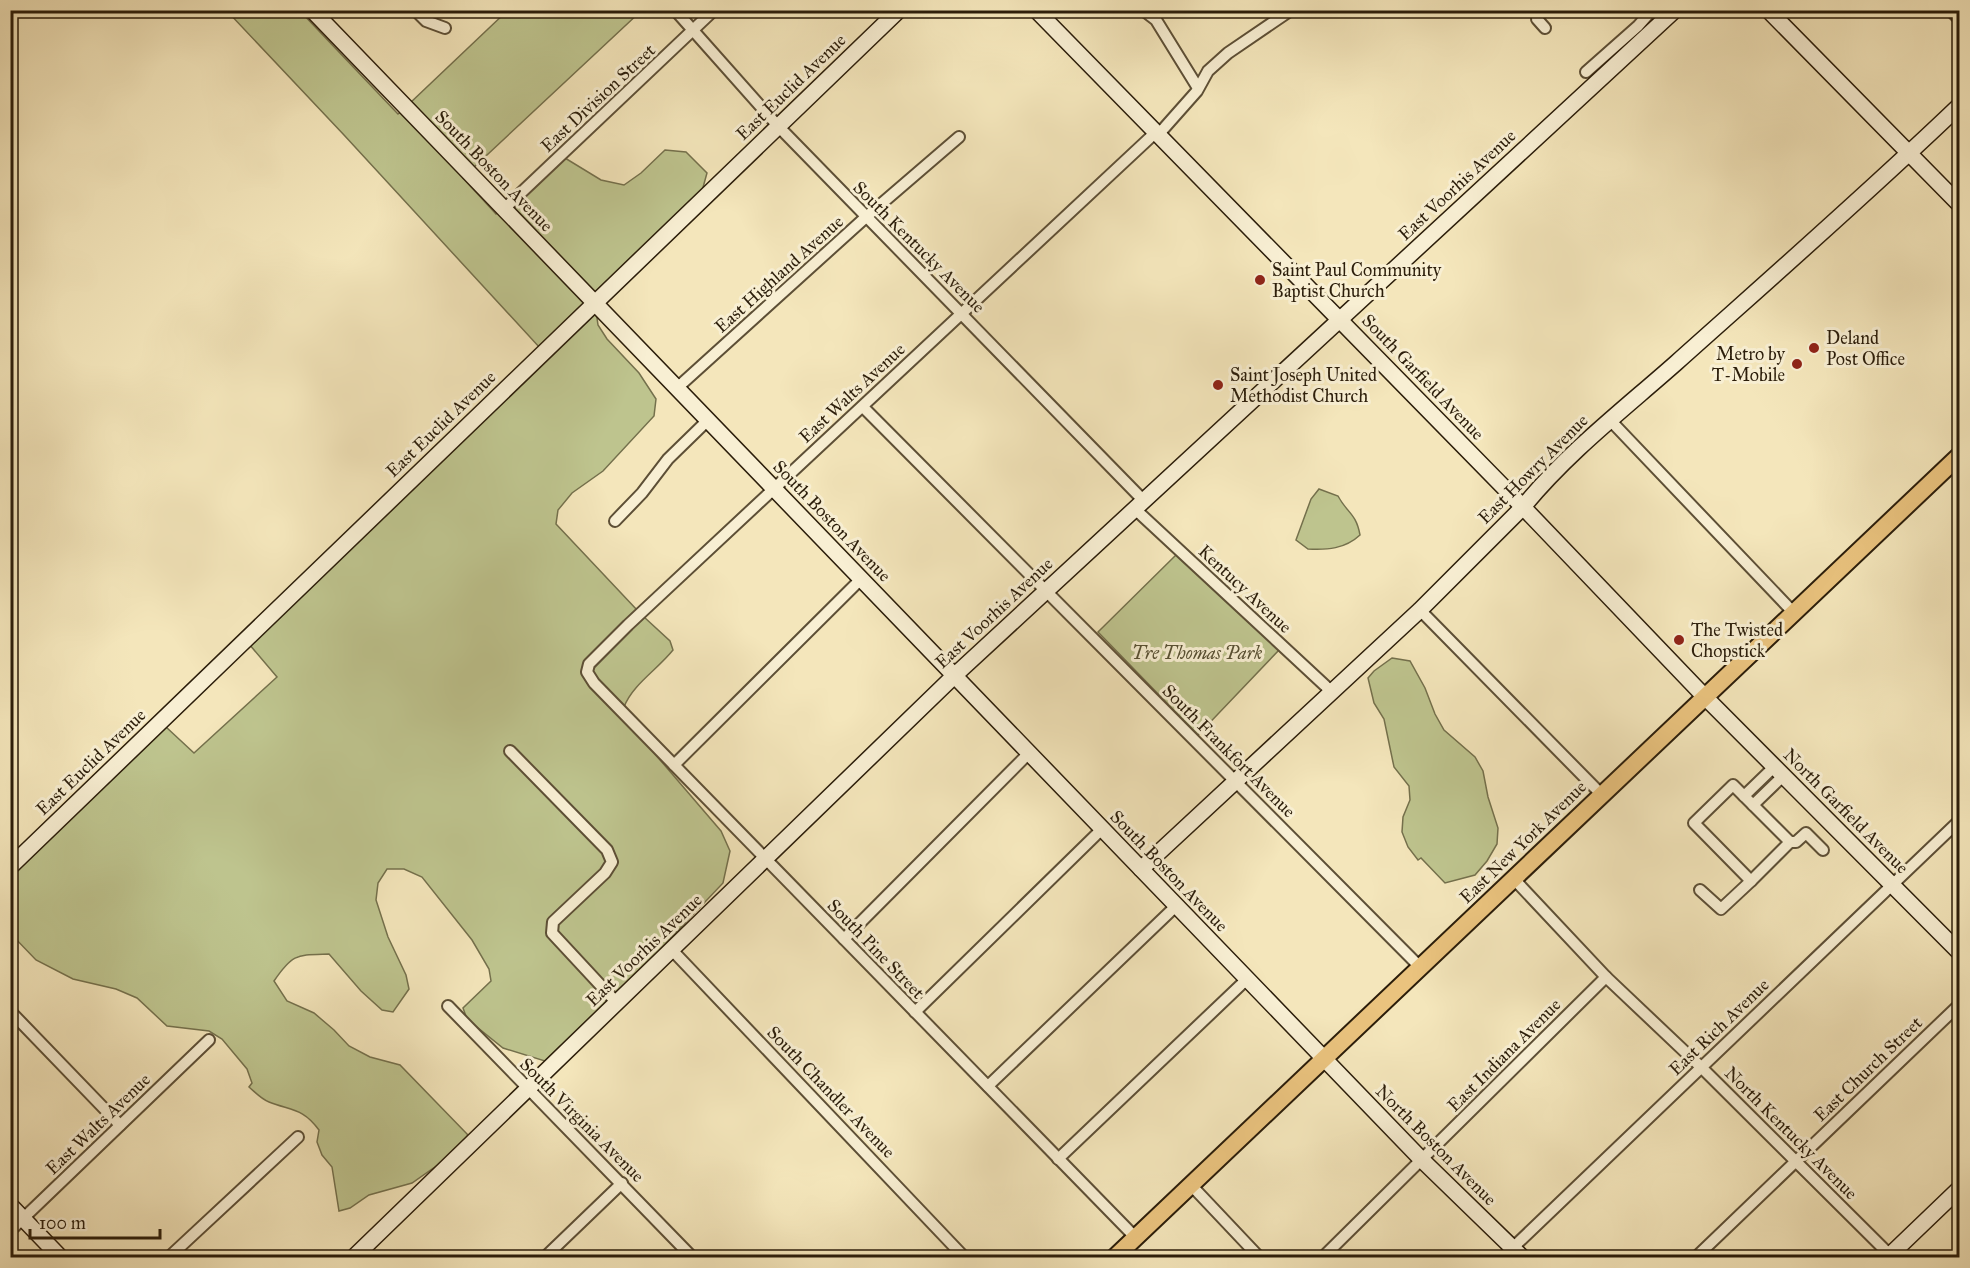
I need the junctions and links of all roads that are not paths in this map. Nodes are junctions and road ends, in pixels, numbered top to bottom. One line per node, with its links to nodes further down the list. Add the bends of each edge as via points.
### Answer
1 (312, 10): 26 (street, South Boston Avenue)
2 (415, 10): 15 (street, via 426,21)
3 (675, 10): 17 (street, South Kentucky Avenue)
4 (714, 10): 17 (street, East Division Street)
5 (899, 10): 21 (street, East Euclid Avenue)
6 (1036, 10): 22 (street, South Garfield Avenue)
7 (1143, 10): 19 (street, via 1156,20)
8 (1291, 10): 19 (street, East Walts Avenue, via 1228,53 1208,71)
9 (1538, 10): 16 (street, via 1537,20)
10 (1652, 10): 18 (street)
11 (1675, 10): 30 (street, East Voorhis Avenue)
12 (1768, 10): 24 (street)
13 (1950, 10): 14 (street)
14 (1959, 20)
15 (445, 28)
16 (1545, 28)
17 (693, 30): 21 (street, South Kentucky Avenue); 26 (street, East Division Street)
18 (1586, 72)
19 (1198, 88): 22 (street, East Walts Avenue)
20 (1959, 105): 24 (street, East Howry Avenue)
21 (778, 126): 27 (street, South Kentucky Avenue); 28 (street, East Euclid Avenue)
22 (1156, 134): 29 (street, East Walts Avenue); 30 (street, South Garfield Avenue)
23 (959, 137): 27 (street, East Highland Avenue)
24 (1909, 154): 25 (street); 34 (street, East Howry Avenue)
25 (1959, 205)
26 (504, 209): 28 (street, South Boston Avenue)
27 (866, 217): 29 (street, South Kentucky Avenue); 31 (street, East Highland Avenue)
28 (594, 303): 31 (street, South Boston Avenue); 61 (street, East Euclid Avenue)
29 (962, 314): 32 (street, East Walts Avenue); 37 (street, South Kentucky Avenue)
30 (1340, 320): 37 (street, East Voorhis Avenue); 38 (street, South Garfield Avenue)
31 (677, 388): 33 (street, South Boston Avenue)
32 (863, 406): 36 (street, East Walts Avenue); 41 (street, South Frankfort Avenue)
33 (708, 420): 36 (street, South Boston Avenue); 39 (street, via 668,459)
34 (1610, 420): 38 (street, East Howry Avenue); 43 (street)
35 (1959, 455): 43 (main road, East New York Avenue)
36 (774, 488): 40 (street, South Boston Avenue); 45 (street, East Walts Avenue, via 589,663 587,672)
37 (1139, 505): 41 (street, East Voorhis Avenue); 46 (street, Kentucy Avenue)
38 (1523, 507): 42 (street, East Howry Avenue); 47 (street, South Garfield Avenue)
39 (615, 521)
40 (861, 579): 44 (street, South Boston Avenue); 50 (street)
41 (1047, 591): 44 (street, East Voorhis Avenue); 52 (street, South Frankfort Avenue)
42 (1420, 610): 46 (street, East Howry Avenue); 53 (street)
43 (1793, 612): 47 (main road, East New York Avenue)
44 (954, 676): 49 (street, South Boston Avenue); 60 (street, East Voorhis Avenue)
45 (594, 683): 50 (street, South Pine Street)
46 (1332, 692): 52 (street, East Howry Avenue)
47 (1704, 696): 51 (street, North Garfield Avenue); 53 (main road, East New York Avenue)
48 (510, 751): 74 (street, via 607,850 612,862 605,873 553,922 552,933)
49 (1029, 753): 57 (street, South Boston Avenue); 68 (street)
50 (674, 765): 60 (street, South Pine Street)
51 (1778, 771): 54 (street); 55 (street); 65 (street, North Garfield Avenue)
52 (1235, 781): 62 (street, East Howry Avenue); 71 (street, South Frankfort Avenue)
53 (1601, 795): 63 (main road, East New York Avenue)
54 (1744, 796): 55 (street); 64 (street, via 1733,785 1694,823)
55 (1753, 805): 58 (street)
56 (1959, 820): 65 (street, East Rich Avenue)
57 (1102, 829): 62 (street, South Boston Avenue); 78 (street)
58 (1790, 842): 59 (street, via 1806,833); 64 (street)
59 (1823, 850)
60 (766, 860): 68 (street, South Pine Street); 69 (street, East Voorhis Avenue)
61 (10, 867)
62 (1141, 869): 67 (street, South Boston Avenue)
63 (1513, 878): 71 (main road, East New York Avenue); 72 (street, North Kentucky Avenue)
64 (1751, 881): 66 (street, via 1720,909)
65 (1892, 884): 70 (street, North Garfield Avenue); 81 (street, East Rich Avenue)
66 (1700, 890)
67 (1176, 906): 73 (street, South Boston Avenue); 82 (street)
68 (844, 939): 78 (street, South Pine Street)
69 (672, 950): 74 (street, East Voorhis Avenue); 102 (street, South Chandler Avenue)
70 (1959, 953)
71 (1420, 966): 80 (main road, East New York Avenue)
72 (1606, 976): 81 (street, North Kentucky Avenue); 87 (street, East Indiana Avenue)
73 (1248, 979): 80 (street, South Boston Avenue); 86 (street)
74 (617, 1003): 83 (street, East Voorhis Avenue)
75 (1959, 1004): 88 (street, East Church Street)
76 (448, 1006): 83 (street, South Virginia Avenue)
77 (10, 1011): 84 (street)
78 (915, 1012): 82 (street, South Pine Street)
79 (208, 1040): 84 (street, East Walts Avenue)
80 (1324, 1058): 87 (street, North Boston Avenue); 90 (main road, East New York Avenue)
81 (1701, 1067): 88 (street, North Kentucky Avenue); 96 (street, East Rich Avenue)
82 (988, 1086): 86 (street, South Pine Street)
83 (528, 1089): 89 (street, South Virginia Avenue); 99 (street, East Voorhis Avenue)
84 (120, 1125): 93 (street, East Walts Avenue)
85 (298, 1137): 98 (street)
86 (1058, 1159): 95 (street, South Pine Street)
87 (1421, 1159): 96 (street, North Boston Avenue); 105 (street, East Indiana Avenue)
88 (1796, 1161): 106 (street, East Church Street); 107 (street, North Kentucky Avenue)
89 (622, 1183): 100 (street); 101 (street, South Virginia Avenue)
90 (1191, 1185): 95 (main road, East New York Avenue); 104 (street)
91 (1959, 1188): 107 (street)
92 (10, 1205): 93 (street)
93 (24, 1218): 94 (street, East Walts Avenue); 97 (street)
94 (10, 1231)
95 (1135, 1237): 103 (main road, East New York Avenue)
96 (1512, 1254)
97 (62, 1257)
98 (168, 1257)
99 (353, 1257)
100 (544, 1257)
101 (693, 1257)
102 (965, 1257)
103 (1114, 1257)
104 (1260, 1257)
105 (1322, 1257)
106 (1695, 1257)
107 (1890, 1257)

